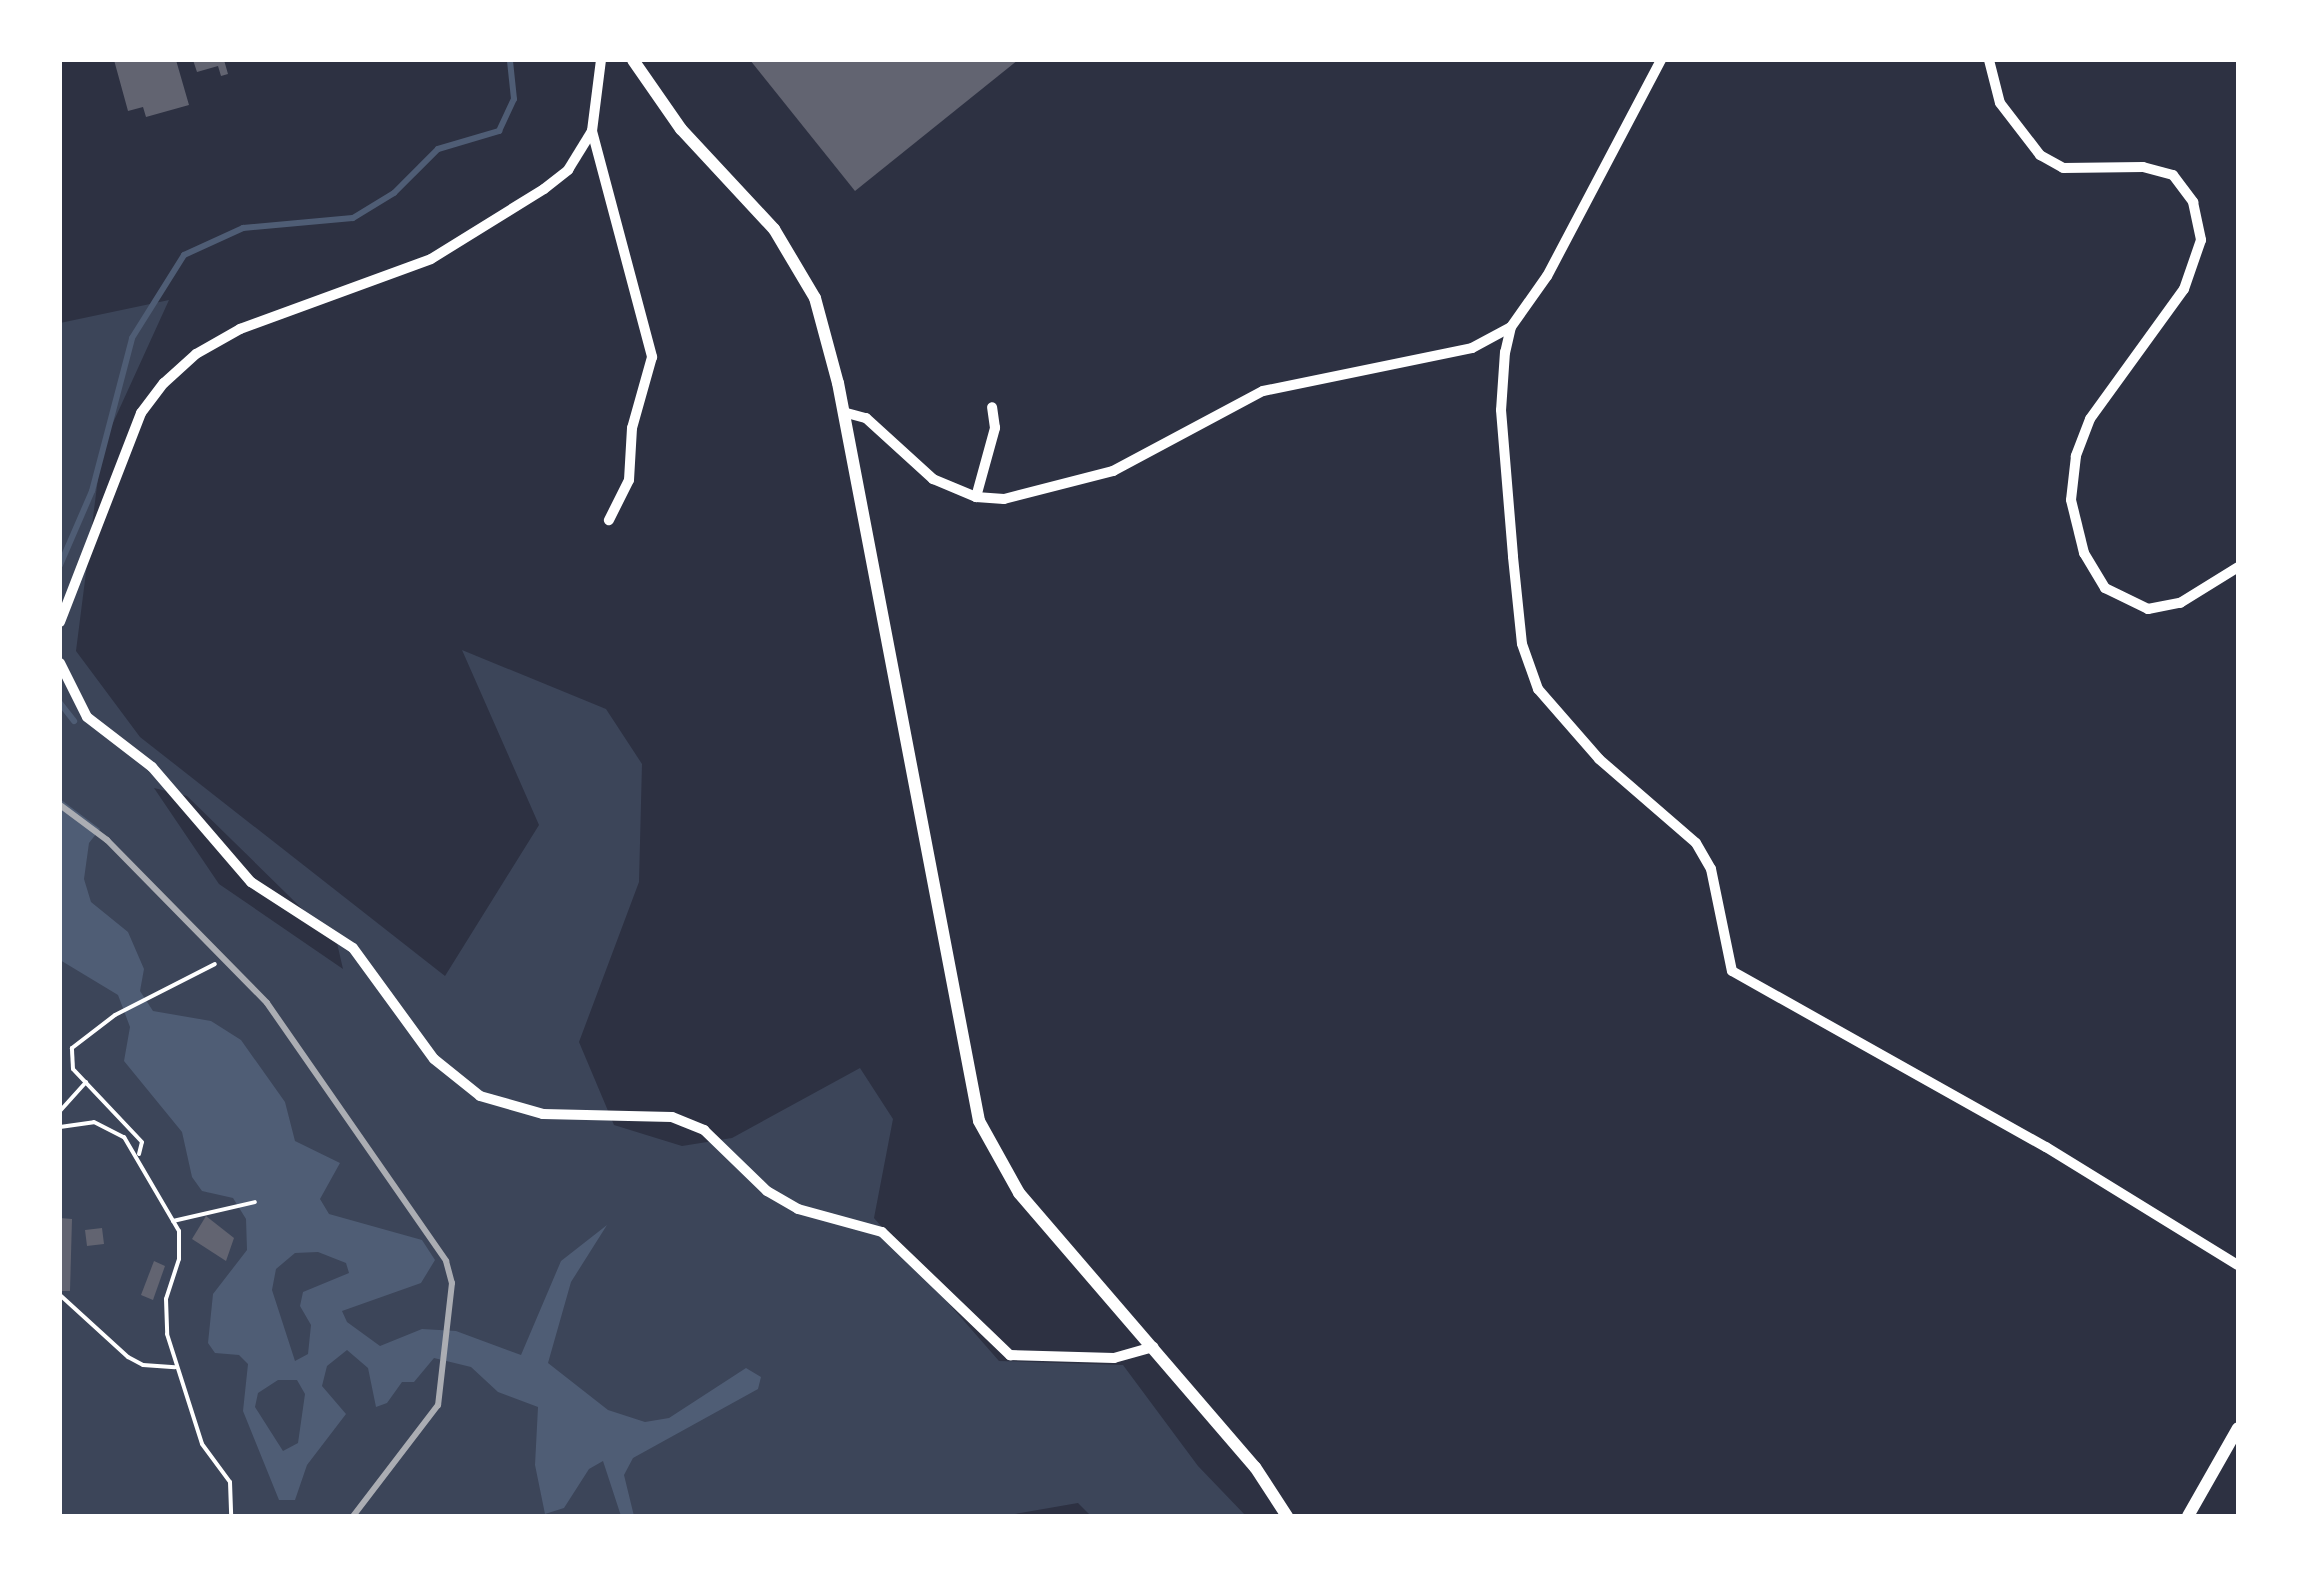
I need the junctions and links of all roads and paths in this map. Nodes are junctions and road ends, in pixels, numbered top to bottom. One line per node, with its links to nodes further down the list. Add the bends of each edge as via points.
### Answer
1 (601, 60): 5 (street)
2 (633, 60): 8 (street, via 681,129 797,260 824,326)
3 (1660, 60): 6 (street, via 1546,276)
4 (1990, 60): 11 (street, via 2000,103 2040,156 2063,168 2142,167 2173,175 2193,202 2201,240 2184,288 2090,420 2076,456 2071,500 2084,553 2105,588 2148,609 2180,603)
5 (592, 131): 10 (street, via 652,357 632,428 629,480); 12 (street, via 568,170 544,189 431,258 240,329 196,354 164,383 141,414)
6 (1512, 327): 9 (street, via 1472,348 1262,391 1113,471 1004,499); 21 (street, via 1502,410 1522,644 1538,689 1574,733 1696,843 1711,869 1732,971 2046,1147)
7 (992, 407): 9 (street, via 995,428)
8 (843, 412): 9 (street, via 866,418 914,465); 23 (street, via 979,1120 1019,1194)
9 (976, 497)
10 (609, 520)
11 (2238, 566)
12 (60, 622)
13 (60, 664): 23 (street, via 87,717 152,767 238,870 353,948 434,1059 480,1096 543,1114 672,1117 704,1130 767,1191 798,1209 882,1232 1010,1355 1114,1358)
14 (215, 964): 15 (path, via 115,1015 72,1048 74,1068)
15 (86, 1082): 16 (path); 18 (path, via 132,1127 142,1142)
16 (60, 1111)
17 (60, 1127): 18 (path, via 94,1122 124,1137)
18 (139, 1154): 20 (path)
19 (255, 1202): 20 (path)
20 (173, 1221): 24 (path, via 179,1260 166,1299)
21 (2238, 1265)
22 (60, 1295): 24 (path, via 128,1357)
23 (1153, 1347): 27 (street)
24 (175, 1367): 26 (path, via 202,1444 230,1482)
25 (2238, 1428): 28 (street)
26 (230, 1516)
27 (1287, 1516)
28 (2188, 1516)

